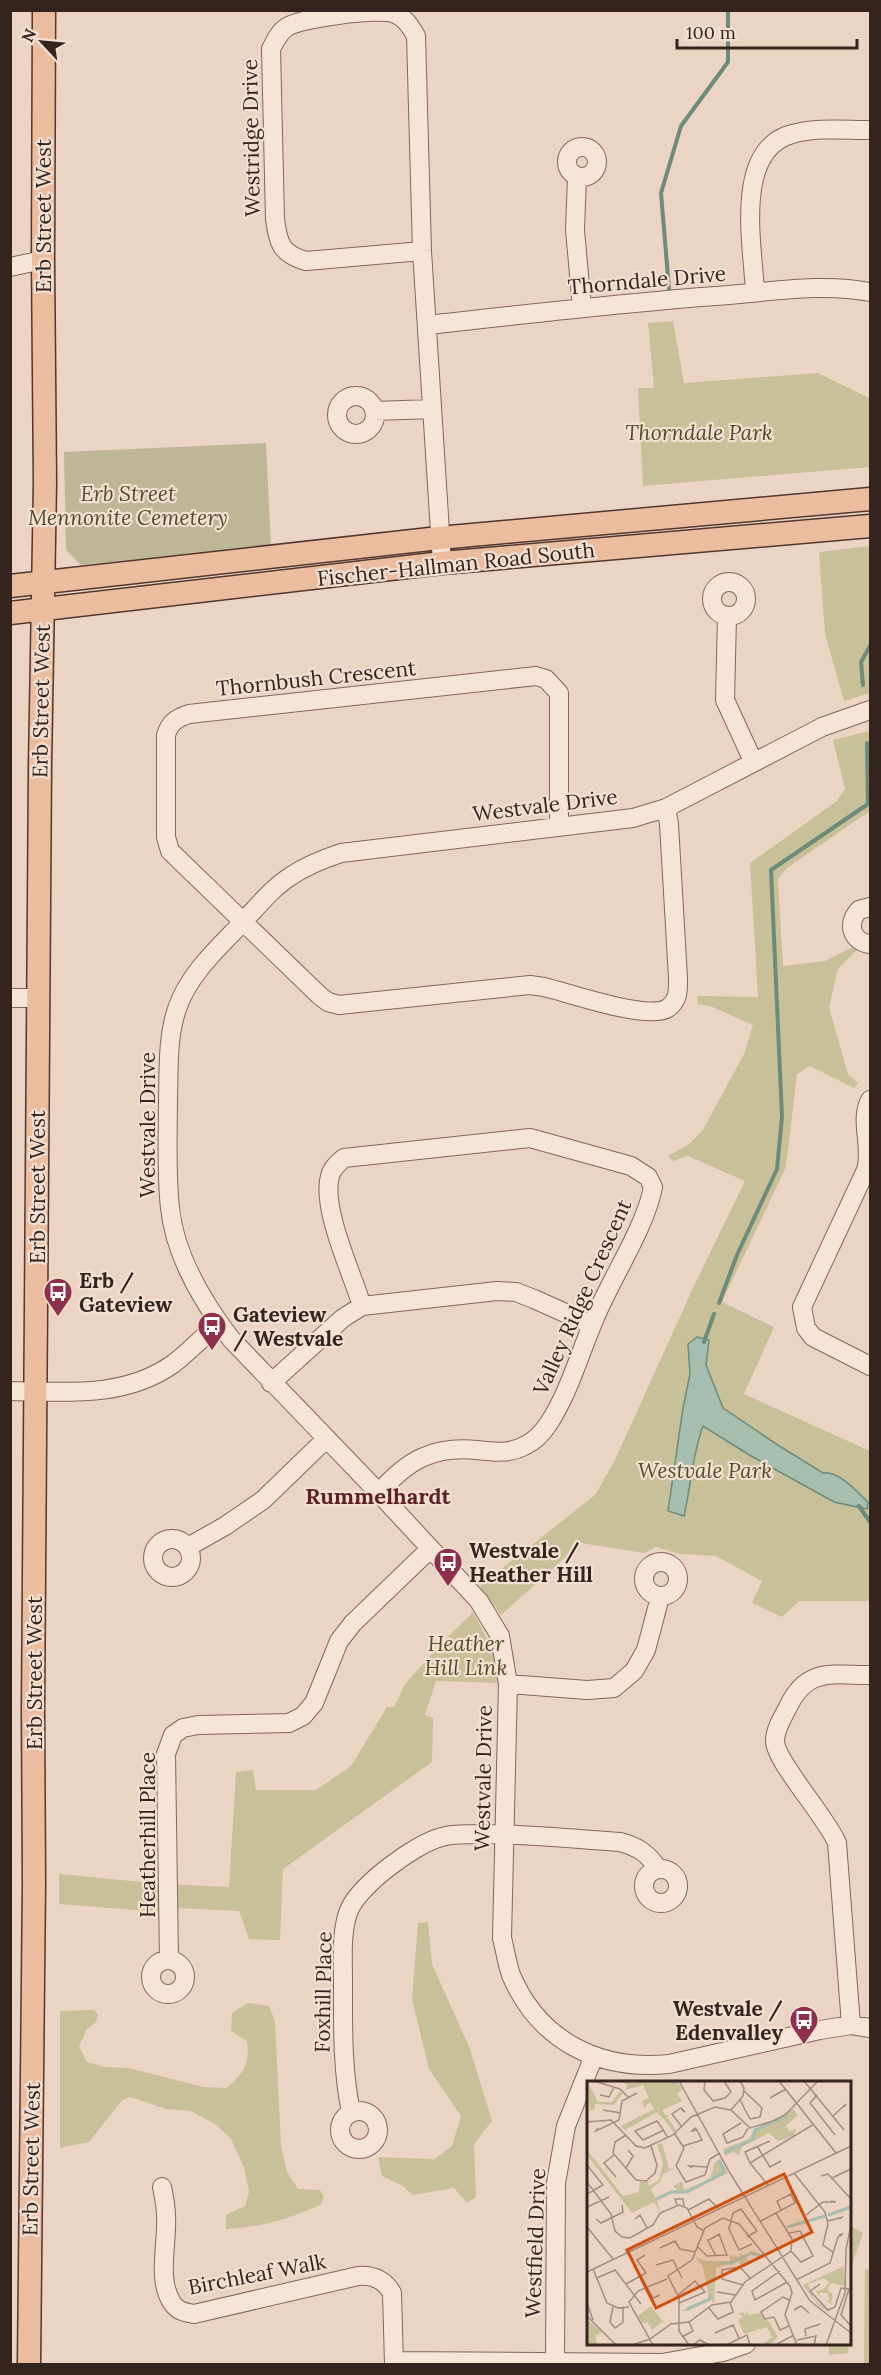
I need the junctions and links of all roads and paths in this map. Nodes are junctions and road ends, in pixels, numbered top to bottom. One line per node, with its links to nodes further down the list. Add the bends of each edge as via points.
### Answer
1 (44, 10): 5 (main road, Erb Street West)
2 (870, 130): 7 (street, via 816,129 791,134 776,140 763,153 753,176 751,209)
3 (577, 177): 9 (street, via 575,230)
4 (422, 251): 4 (street, Westridge Drive, via 416,36 408,23 392,13 309,19 287,26 271,49 275,219 283,248 291,257 306,261); 10 (street, Westridge Drive)
5 (43, 260): 6 (street); 17 (main road, Erb Street West)
6 (10, 267)
7 (755, 292): 8 (street, Thorndale Drive, via 820,287); 9 (street, Thorndale Drive)
8 (870, 292)
9 (582, 308): 10 (street, Thorndale Drive)
10 (428, 325): 11 (street, Westridge Drive)
11 (432, 409): 12 (street); 15 (street, Westridge Drive)
12 (374, 411)
13 (870, 499): 15 (main road, Fischer-Hallman Road South)
14 (870, 526): 16 (main road, Fischer-Hallman Road South)
15 (439, 538): 16 (street, Westridge Drive); 17 (main road, Fischer-Hallman Road South)
16 (442, 563): 19 (main road, Fischer-Hallman Road South)
17 (42, 582): 18 (main road, Fischer-Hallman Road South); 19 (main road, Erb Street West)
18 (10, 586)
19 (42, 609): 20 (main road, Fischer-Hallman Road South); 30 (main road, Erb Street West)
20 (10, 613)
21 (727, 617): 23 (street, via 725,700)
22 (870, 710): 23 (street, Westvale Drive, via 822,727)
23 (753, 761): 24 (street, Westvale Drive)
24 (666, 808): 25 (street, Westvale Drive, via 633,818); 27 (street, via 678,991 672,1004 657,1012 635,1011 530,985 339,1005 320,996)
25 (559, 826): 27 (street, Westvale Drive, via 341,853 313,862 290,877); 27 (street, Thornbush Crescent, via 559,693 546,679 536,676 189,714 177,718 166,735 166,837 170,851 182,865)
26 (870, 907): 28 (street, via 859,910 851,922 857,939)
27 (243, 922): 33 (street, Westvale Drive, via 191,982 177,1009 169,1043 170,1211 181,1251)
28 (870, 944)
29 (10, 998): 30 (street)
30 (38, 998): 38 (main road, Erb Street West)
31 (870, 1100): 35 (street, via 866,1114 867,1170 802,1307 806,1328 813,1336)
32 (362, 1306): 34 (street, via 516,1292); 34 (street, Valley Ridge Crescent, via 332,1217 328,1184 336,1164 358,1156 530,1138 631,1166 648,1176 653,1187 647,1208); 36 (street, via 343,1318)
33 (219, 1324): 36 (street, Westvale Drive); 38 (street, via 174,1363 151,1377 91,1393)
34 (592, 1325): 40 (street, Valley Ridge Crescent, via 570,1379 539,1436 512,1451 431,1453 399,1470)
35 (870, 1366)
36 (271, 1383): 39 (street, Westvale Drive)
37 (10, 1391): 38 (street)
38 (35, 1392): 56 (main road, Erb Street West)
39 (326, 1439): 40 (street, Westvale Drive); 41 (street, via 264,1500)
40 (379, 1493): 42 (street, Westvale Drive)
41 (188, 1547)
42 (430, 1548): 45 (street, Westvale Drive, via 479,1601 500,1636); 48 (street, Heatherhill Place, via 352,1623 336,1648 314,1703 303,1716 289,1723 198,1725 183,1728 168,1743)
43 (660, 1597): 45 (street, via 646,1650 634,1671 614,1688 586,1690)
44 (870, 1675): 49 (street, via 825,1675 801,1685 775,1743 783,1762 832,1830 837,1843)
45 (508, 1684): 46 (street, Westvale Drive)
46 (504, 1834): 47 (street, Foxhill Place, via 620,1842 637,1847); 51 (street, Westvale Drive, via 502,1938 510,1972 534,2015 555,2034); 52 (street, Foxhill Place, via 457,1834 424,1844 358,1894 348,1911 343,1939 343,2018 346,2090)
47 (658, 1869)
48 (169, 1960)
49 (850, 2025): 50 (street, Westvale Drive); 51 (street, Westvale Drive, via 669,2064 644,2067)
50 (870, 2028)
51 (594, 2056): 57 (street, Westfield Drive, via 566,2126 556,2183)
52 (351, 2112)
53 (162, 2187): 55 (street, Birchleaf Walk, via 166,2216 165,2279 173,2304 181,2312 194,2314 370,2276 381,2279 392,2293)
54 (741, 2345): 57 (street, via 662,2363)
55 (393, 2363): 57 (street)
56 (29, 2364)
57 (555, 2364)

